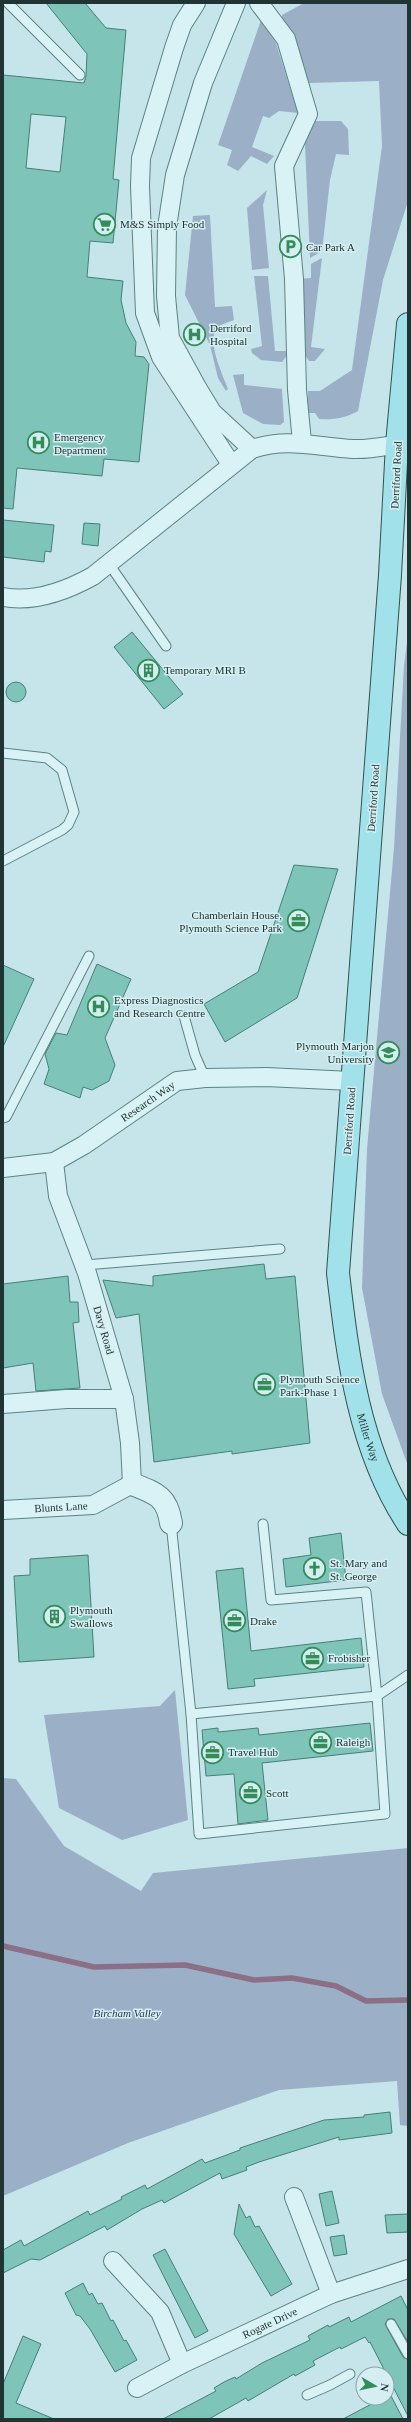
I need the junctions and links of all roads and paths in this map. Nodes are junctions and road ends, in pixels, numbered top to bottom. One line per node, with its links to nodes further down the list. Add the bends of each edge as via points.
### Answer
1 (8, 3): 5 (lane)
2 (196, 3): 10 (street, via 182,25 141,158 145,312 161,357)
3 (236, 3): 9 (street, via 203,83 175,175 167,227 166,296 170,338 198,389 212,412)
4 (259, 3): 7 (street, via 286,38 308,114 284,166 294,279 297,390)
5 (80, 75)
6 (408, 324): 8 (main road, Derriford Road)
7 (302, 442): 8 (street, via 354,449); 9 (street, via 269,444)
8 (402, 444): 19 (main road, Derriford Road, via 395,496)
9 (252, 449): 10 (street)
10 (231, 464): 11 (street)
11 (110, 564): 12 (street, via 72,588 31,598); 13 (lane)
12 (3, 598)
13 (166, 646)
14 (3, 753): 15 (lane, via 47,758 56,764 66,778 74,812 68,825 62,830)
15 (3, 861)
16 (89, 956): 20 (lane, via 6,1117)
17 (184, 1016): 18 (lane, via 195,1055)
18 (205, 1078): 19 (street, Research Way, via 266,1077); 21 (street, Research Way, via 177,1081 84,1145)
19 (352, 1081): 25 (main road, Derriford Road)
20 (3, 1118)
21 (54, 1162): 22 (street, Research Way); 24 (street, Davy Road, via 58,1196)
22 (3, 1168)
23 (280, 1249): 24 (lane)
24 (85, 1265): 26 (street, Davy Road)
25 (338, 1272): 32 (main road, Miller Way, via 357,1400 378,1470)
26 (124, 1399): 27 (street); 28 (street, Davy Road)
27 (3, 1404)
28 (124, 1489): 29 (street, Blunts Lane, via 93,1505); 30 (street, via 152,1492 162,1498)
29 (3, 1510)
30 (171, 1523): 35 (lane)
31 (263, 1524): 34 (lane, via 271,1600 366,1592)
32 (408, 1524)
33 (408, 1675): 34 (lane)
34 (377, 1696): 35 (lane); 35 (lane, via 385,1814 199,1834)
35 (191, 1714)
36 (294, 2197): 39 (street)
37 (113, 2261): 42 (street, via 160,2312)
38 (408, 2269): 39 (street, Rogate Drive)
39 (331, 2294): 42 (street, Rogate Drive)
40 (391, 2324): 41 (lane)
41 (408, 2354)
42 (182, 2364): 44 (street, Rogate Drive)
43 (350, 2374): 45 (lane, via 330,2386)
44 (137, 2388)
45 (307, 2394)

